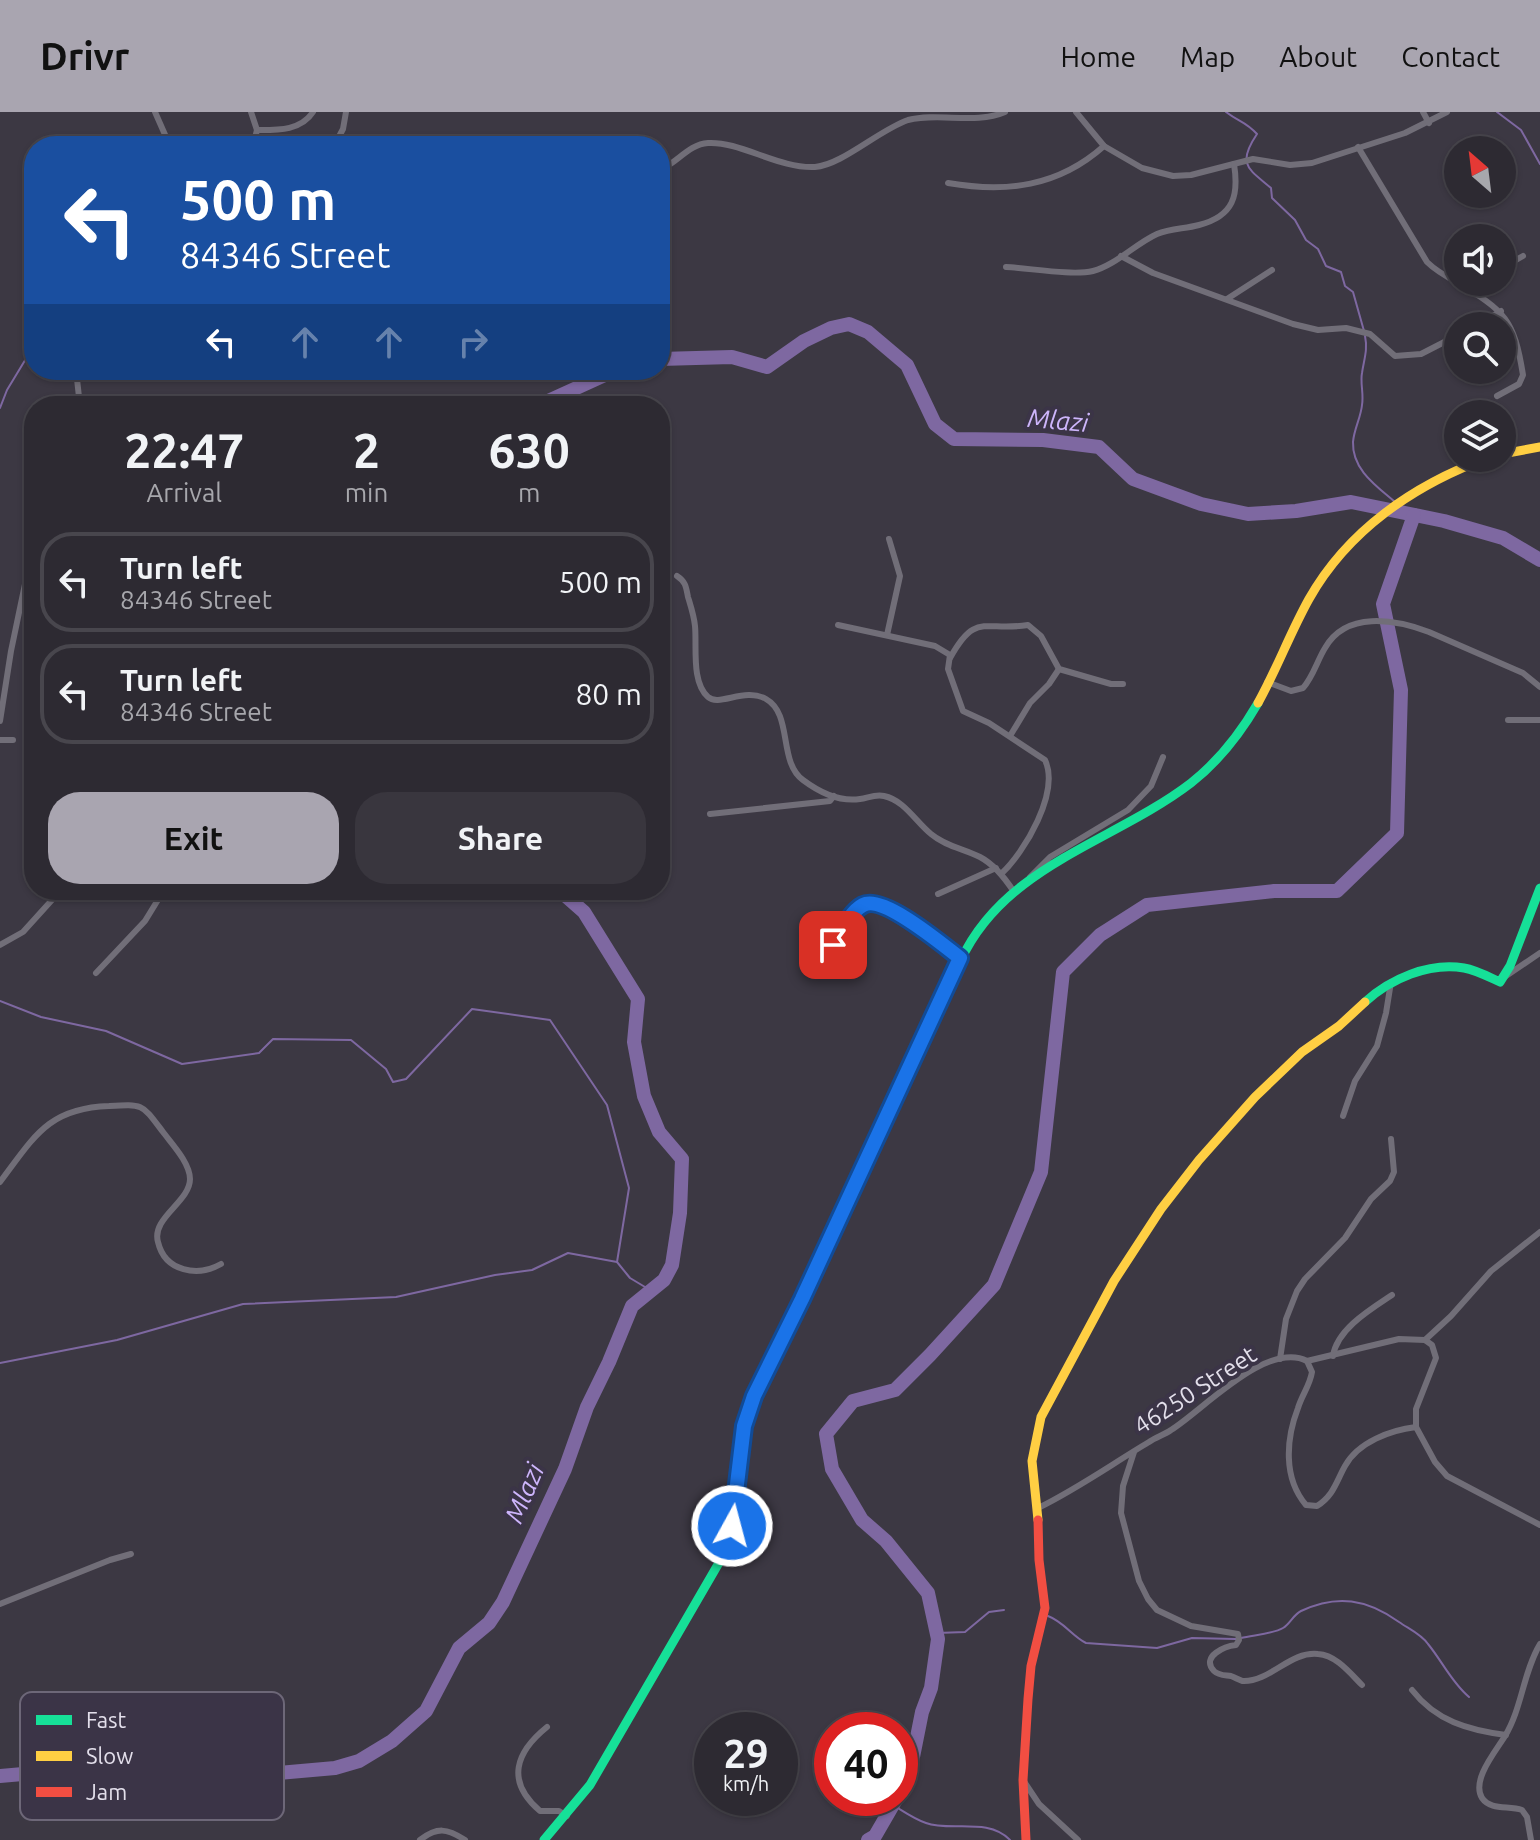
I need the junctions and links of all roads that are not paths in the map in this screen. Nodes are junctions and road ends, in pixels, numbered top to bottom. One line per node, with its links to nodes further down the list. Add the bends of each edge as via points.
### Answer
1 (155, 112): 11 (street)
2 (251, 112): 10 (street)
3 (313, 112): 10 (street, via 295,126)
4 (346, 112): 13 (street)
5 (1005, 112): 16 (street, via 986,118 942,116 904,122 813,167 708,143)
6 (1076, 112): 14 (street)
7 (1423, 112): 9 (street)
8 (1447, 112): 9 (street)
9 (1429, 123): 15 (street)
10 (257, 130): 12 (street)
11 (166, 136)
12 (256, 136)
13 (339, 136)
14 (1104, 146): 17 (street, via 1159,174 1191,175); 18 (street, via 1075,169 1032,185 984,188)
15 (1358, 147): 17 (street, via 1305,164 1253,159); 24 (street, via 1427,262)
16 (670, 163)
17 (1237, 163): 19 (street, via 1237,190 1222,213 1199,225 1159,233)
18 (948, 183)
19 (1121, 256): 22 (street, via 1086,272); 26 (street)
20 (1523, 256): 21 (street)
21 (1516, 260)
22 (1006, 267)
23 (1272, 270): 26 (street)
24 (1444, 275)
25 (1478, 296): 27 (street)
26 (1227, 299): 28 (street, via 1306,328 1370,334 1395,356 1421,354)
27 (1501, 311): 29 (street, via 1523,375 1519,384)
28 (1444, 342)
29 (1497, 396)
30 (1540, 447): 31 (street)
31 (1516, 451)
32 (1452, 472): 41 (street, via 1397,503 1326,573)
33 (889, 539): 37 (street, via 900,576)
34 (677, 576): 51 (street, via 685,583 693,612 694,658 703,691 716,701 742,694 771,703 792,769)
35 (24, 586): 40 (street)
36 (838, 625): 37 (street)
37 (887, 635): 38 (street, via 935,646)
38 (950, 658): 39 (street, via 972,628 1028,625 1041,636); 47 (street, via 950,677 963,711)
39 (1059, 669): 42 (street); 47 (street)
40 (3, 682): 46 (street)
41 (1267, 682): 43 (street, via 1291,691 1303,688 1335,634 1354,623 1378,621 1414,626 1475,650); 54 (street, via 1228,748 1198,777)
42 (1123, 684)
43 (1540, 687)
44 (1508, 720): 45 (street)
45 (1540, 720)
46 (0, 721)
47 (1010, 736): 53 (street, via 1045,760 1049,781 1029,840)
48 (0, 740): 49 (street)
49 (13, 740)
50 (1163, 757): 54 (street, via 1151,786 1128,810 1050,857)
51 (834, 796): 52 (street, via 830,801); 53 (street, via 893,800 937,839 979,857)
52 (710, 814)
53 (1001, 874): 54 (street); 56 (street)
54 (1018, 888): 61 (street)
55 (1540, 888): 64 (street)
56 (938, 894)
57 (52, 900): 59 (street, via 23,932)
58 (158, 900): 62 (street)
59 (0, 945)
60 (1540, 953): 64 (street)
61 (960, 958): 63 (street, via 907,919 868,903 848,922); 88 (street, via 754,1396 744,1426 730,1534 720,1561)
62 (96, 973)
63 (817, 975)
64 (1503, 978): 65 (street, via 1500,982 1466,968 1441,967)
65 (1391, 982): 66 (street, via 1377,1046 1355,1081); 78 (street, via 1302,1052 1255,1097 1199,1160 1123,1264 1041,1417 1032,1461)
66 (1343, 1116)
67 (1391, 1139): 74 (street, via 1390,1181 1297,1291)
68 (0, 1182): 70 (street, via 29,1143 60,1116 85,1107 139,1105 189,1171 185,1193 159,1227 159,1246 184,1271 197,1273)
69 (1540, 1232): 72 (street, via 1491,1271)
70 (221, 1264)
71 (1392, 1295): 73 (street, via 1350,1327)
72 (1425, 1340): 73 (street, 46250 Street, via 1399,1339); 76 (street, via 1436,1358 1416,1409)
73 (1333, 1356): 75 (street, 46250 Street)
74 (1280, 1359): 75 (street, 46250 Street); 77 (street, 46250 Street, via 1226,1386)
75 (1307, 1361): 76 (street, via 1311,1380 1295,1415 1288,1451 1292,1478 1306,1505 1328,1499 1349,1460 1362,1448 1392,1432)
76 (1416, 1427): 79 (street, via 1447,1476)
77 (1134, 1452): 78 (street, 46250 Street); 83 (street, via 1120,1502 1139,1581 1157,1610 1170,1617 1238,1634 1236,1645 1217,1651 1211,1659 1215,1672 1242,1681 1316,1653 1344,1667)
78 (1038, 1508): 87 (street, via 1045,1608 1031,1666)
79 (1540, 1525)
80 (131, 1554): 81 (street)
81 (0, 1604)
82 (1540, 1644): 86 (street)
83 (1362, 1685)
84 (1412, 1690): 86 (street, via 1436,1715)
85 (547, 1727): 88 (street, via 522,1752 520,1782 540,1811)
86 (1506, 1735): 94 (street, via 1479,1788 1487,1803 1522,1810)
87 (1023, 1780): 92 (street); 93 (street, via 1039,1804)
88 (567, 1816): 91 (street)
89 (420, 1840): 90 (street, via 442,1829)
90 (465, 1840)
91 (544, 1840)
92 (1026, 1840)
93 (1078, 1840)
94 (1531, 1840)

